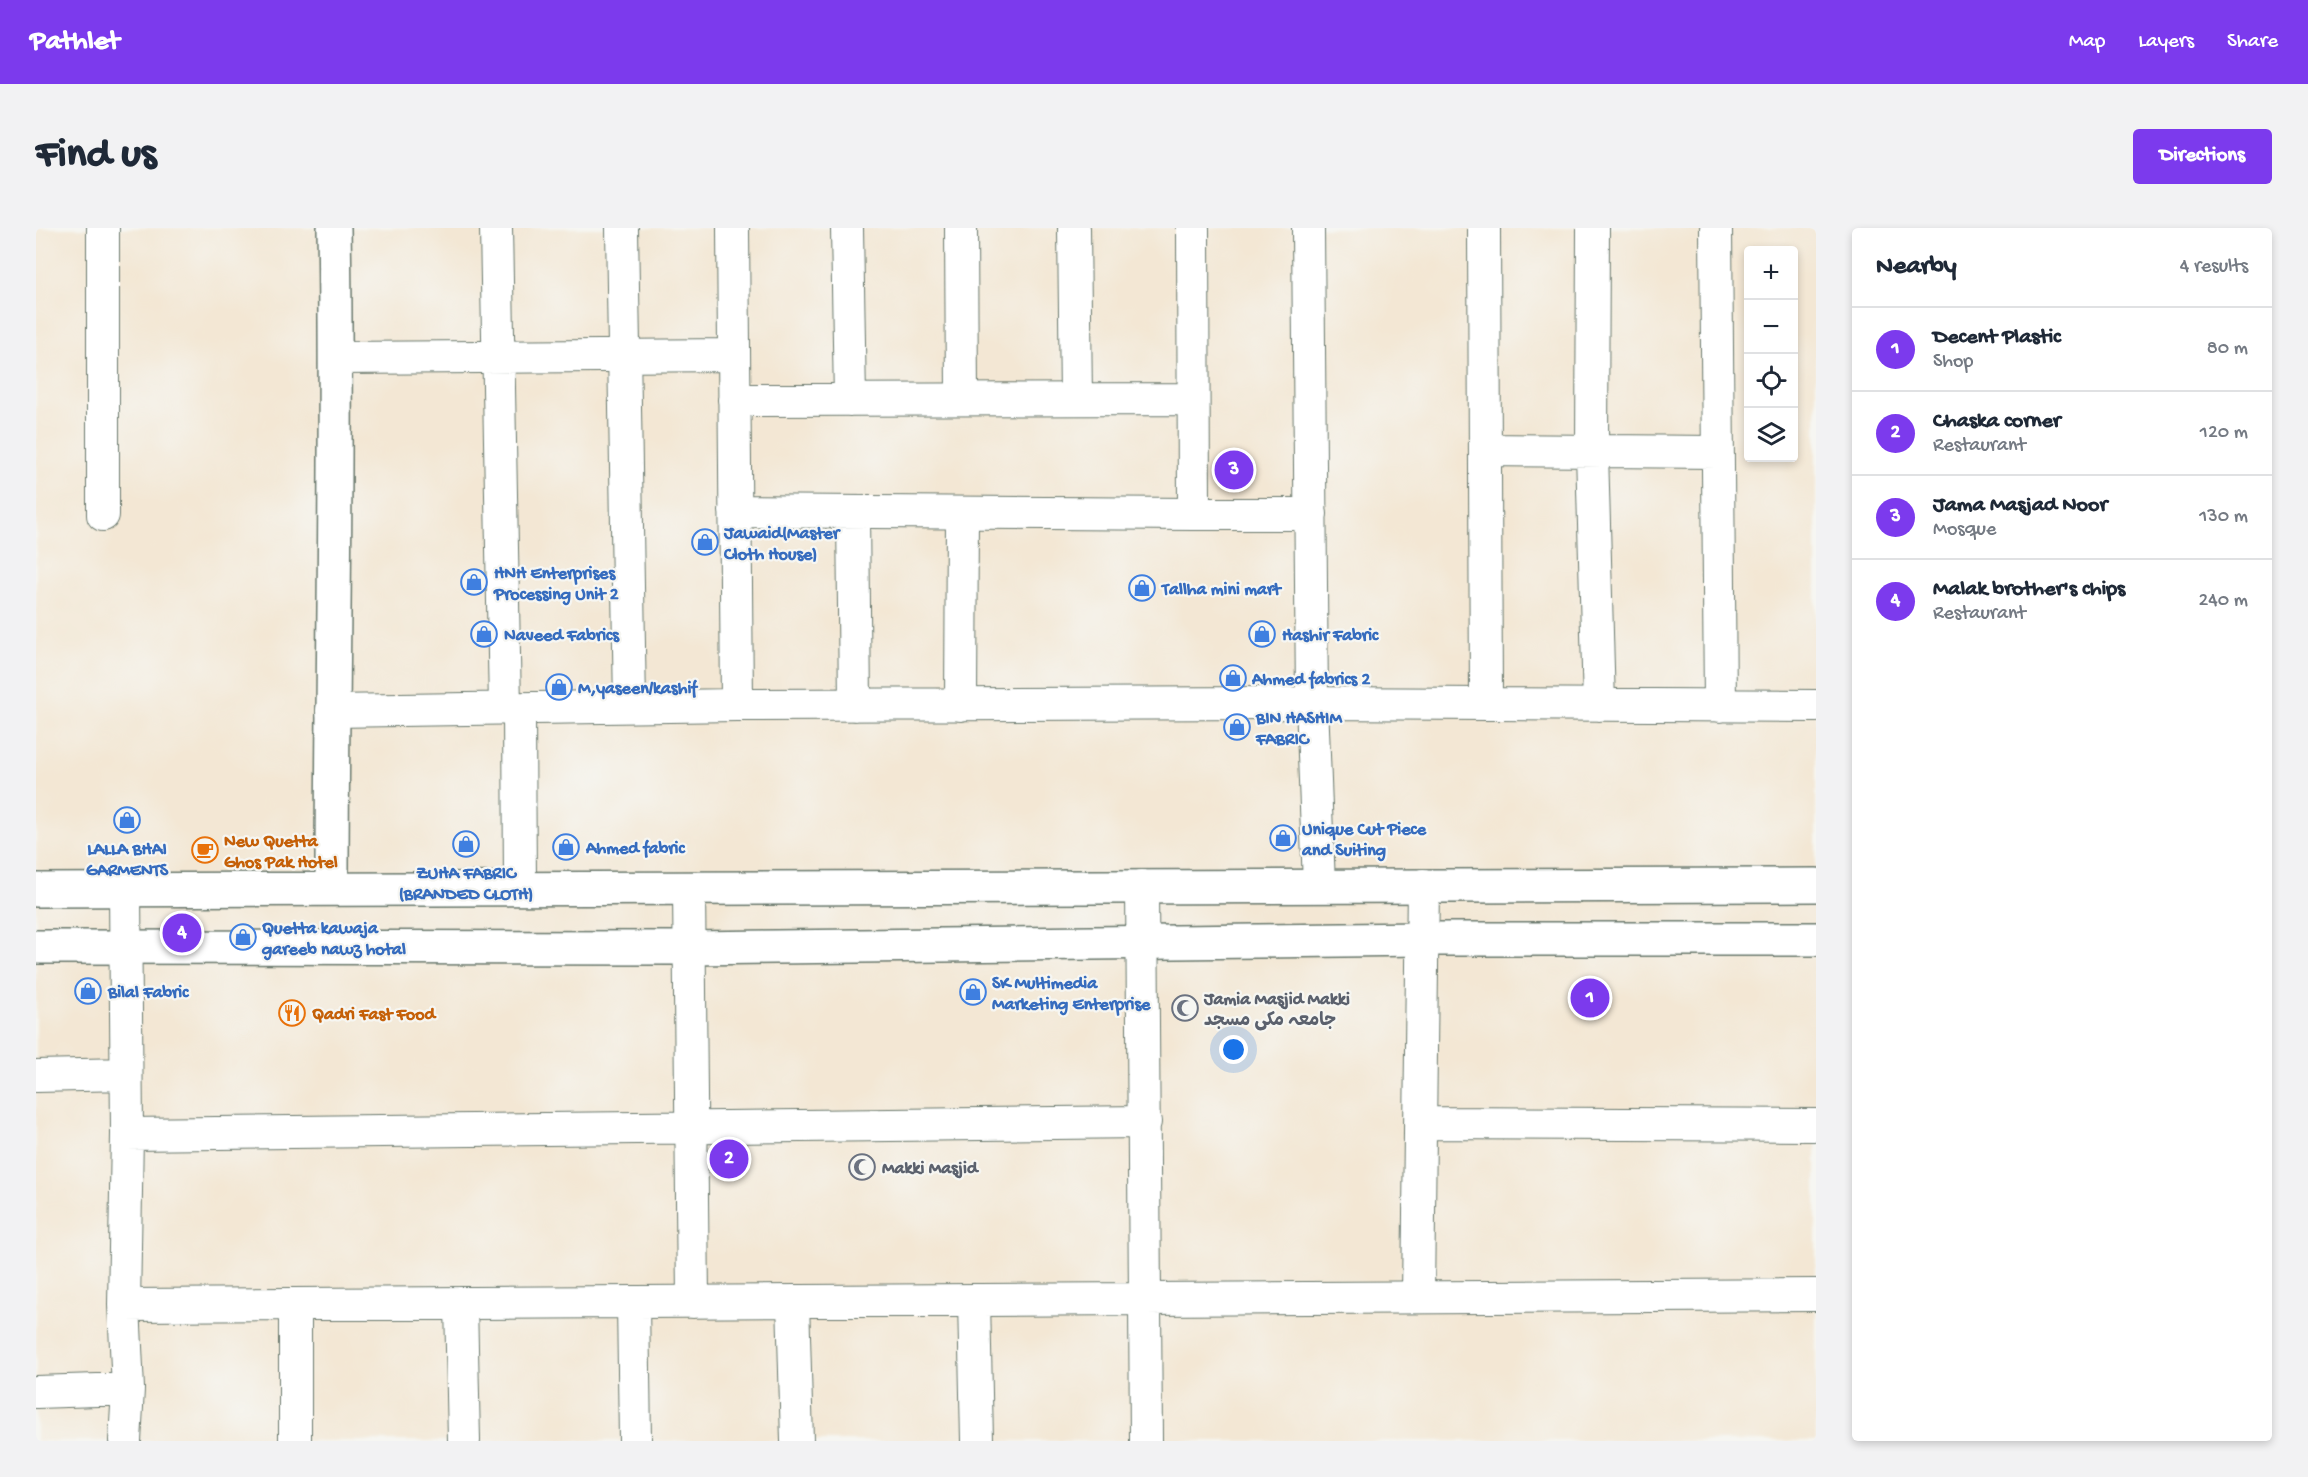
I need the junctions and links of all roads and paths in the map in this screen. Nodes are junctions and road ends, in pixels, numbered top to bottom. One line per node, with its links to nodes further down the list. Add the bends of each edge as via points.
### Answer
1 (103, 228): 31 (street)
2 (334, 228): 17 (street)
3 (496, 228): 16 (street)
4 (622, 228): 14 (street)
5 (733, 228): 15 (street)
6 (847, 228): 18 (street)
7 (961, 228): 19 (street)
8 (1074, 228): 20 (street)
9 (1192, 228): 21 (street)
10 (1308, 228): 30 (street)
11 (1484, 228): 23 (street)
12 (1593, 228): 24 (street)
13 (1716, 228): 25 (street)
14 (624, 355): 15 (street); 16 (street); 38 (street)
15 (734, 355): 22 (street)
16 (498, 356): 17 (street); 41 (street)
17 (336, 358): 42 (street)
18 (850, 399): 19 (street); 22 (street)
19 (962, 399): 20 (street)
20 (1076, 399): 21 (street)
21 (1193, 399): 29 (street)
22 (734, 400): 26 (street)
23 (1485, 450): 24 (street); 33 (street)
24 (1593, 452): 25 (street); 37 (street)
25 (1717, 452): 39 (street)
26 (735, 511): 27 (street); 34 (street)
27 (853, 512): 28 (street); 35 (street)
28 (962, 513): 29 (street); 36 (street)
29 (1194, 514): 30 (street)
30 (1311, 514): 32 (street)
31 (103, 515)
32 (1312, 703): 33 (street); 36 (street); 43 (street)
33 (1486, 704): 37 (street)
34 (737, 705): 35 (street); 38 (street)
35 (855, 705): 36 (street)
36 (961, 705)
37 (1599, 705): 39 (street)
38 (630, 706): 41 (street)
39 (1720, 706): 40 (street)
40 (1816, 706)
41 (512, 708): 42 (street); 47 (street)
42 (332, 711): 51 (street)
43 (1319, 885): 44 (street); 46 (street)
44 (1423, 885): 45 (street); 52 (street)
45 (1816, 885)
46 (1142, 886): 48 (street); 54 (street)
47 (520, 888): 48 (street); 51 (street)
48 (689, 888): 57 (street)
49 (36, 890): 50 (street)
50 (125, 890): 51 (street); 56 (street)
51 (332, 890)
52 (1423, 939): 53 (street); 54 (street); 61 (street)
53 (1816, 939)
54 (1143, 942): 57 (street); 60 (street)
55 (36, 947): 56 (street)
56 (126, 947): 57 (street); 58 (street)
57 (690, 948): 63 (street)
58 (126, 1074): 59 (street); 64 (street)
59 (36, 1076)
60 (1145, 1122): 63 (street); 67 (street)
61 (1421, 1123): 62 (street); 66 (street)
62 (1816, 1125)
63 (692, 1128): 64 (street); 71 (street)
64 (127, 1134): 74 (street)
65 (1816, 1295): 66 (street)
66 (1418, 1297): 67 (street)
67 (1145, 1299): 68 (street); 83 (street)
68 (974, 1300): 69 (street); 82 (street)
69 (793, 1301): 71 (street); 81 (street)
70 (633, 1302): 71 (street); 72 (street); 80 (street)
71 (693, 1302)
72 (461, 1303): 73 (street); 79 (street)
73 (295, 1304): 74 (street); 78 (street)
74 (124, 1305): 75 (street)
75 (128, 1389): 76 (street); 77 (street)
76 (36, 1392)
77 (125, 1441)
78 (295, 1441)
79 (464, 1441)
80 (636, 1441)
81 (797, 1441)
82 (977, 1441)
83 (1146, 1441)

